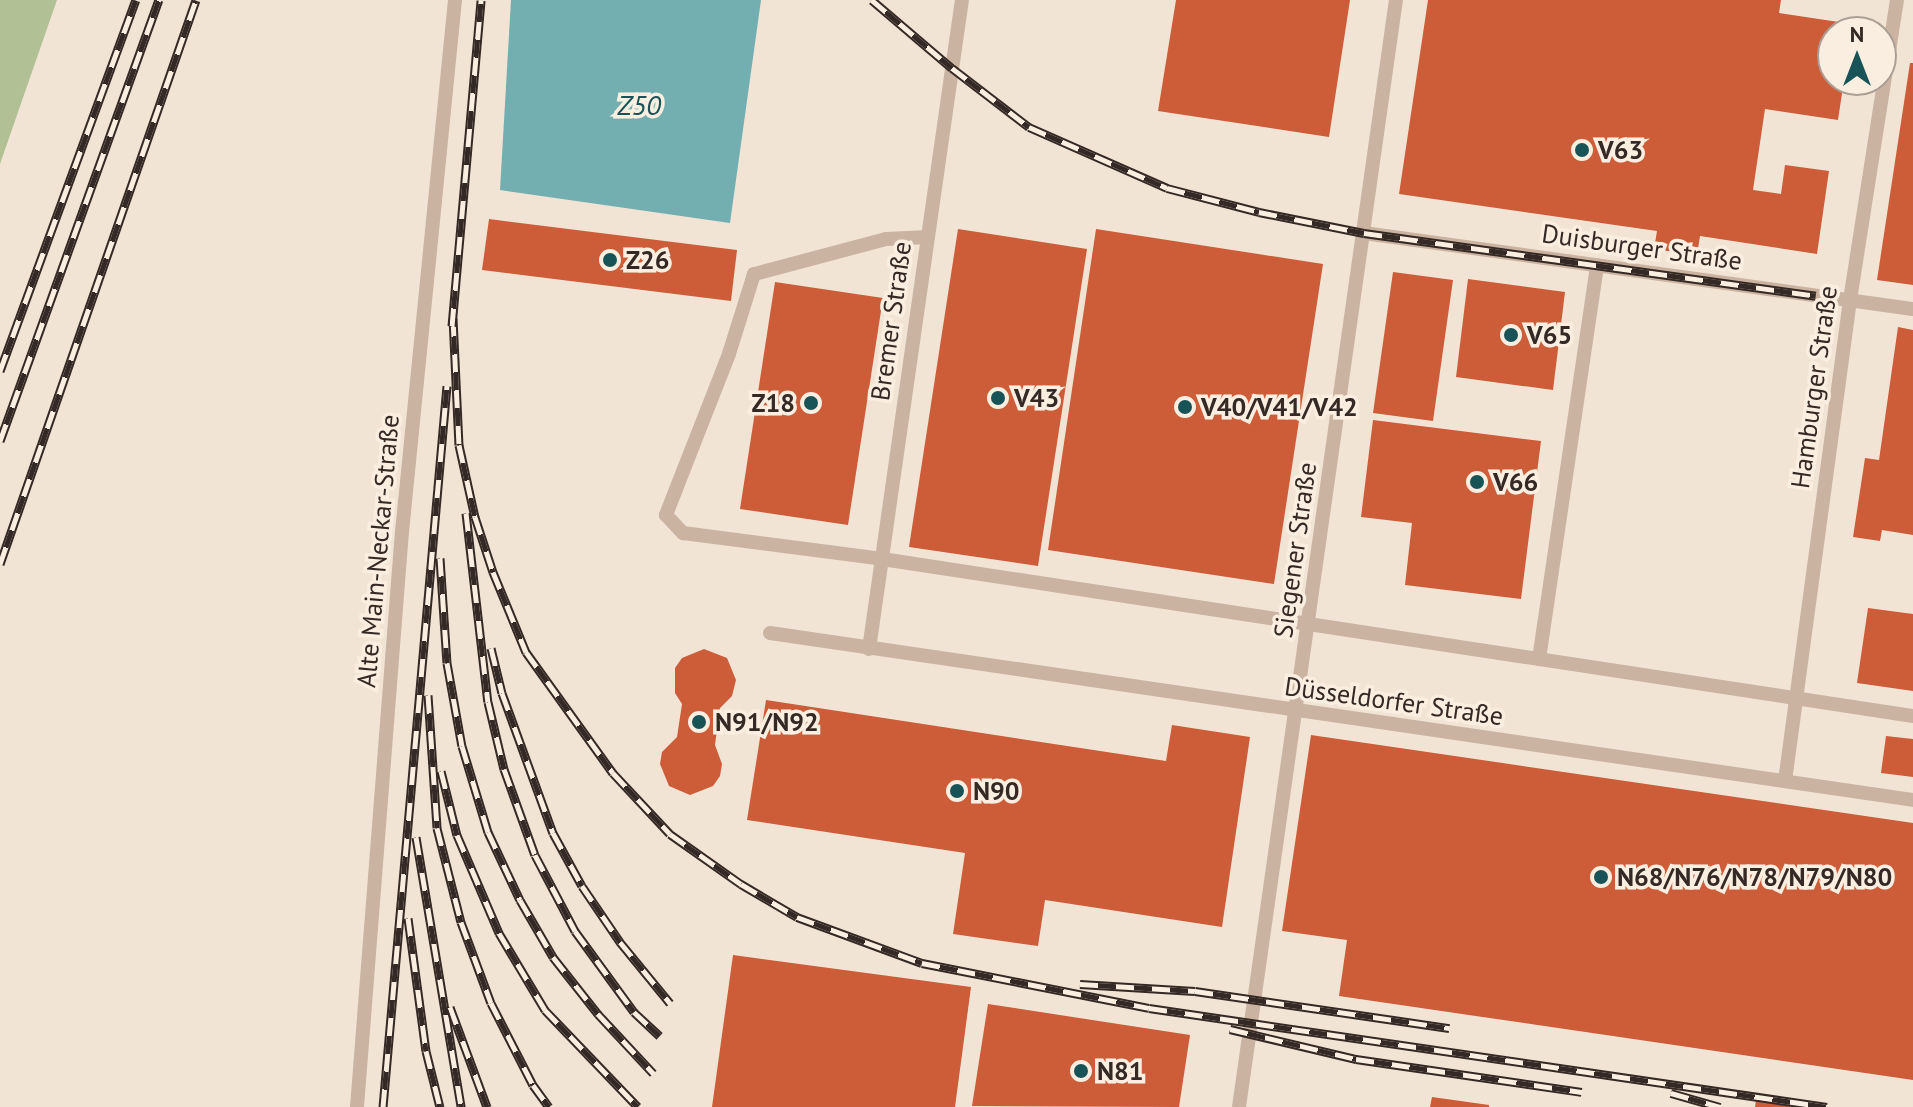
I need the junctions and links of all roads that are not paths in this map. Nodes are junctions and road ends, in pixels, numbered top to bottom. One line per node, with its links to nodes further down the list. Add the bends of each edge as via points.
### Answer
1 (455, 0): 20 (lane, Alte Main-Neckar-Straße, via 401,548)
2 (962, 0): 6 (lane, Bremer Straße)
3 (1396, 0): 5 (lane, Siegener Straße)
4 (1897, 0): 8 (lane, Hamburger Straße)
5 (1364, 233): 7 (lane, Duisburger Straße); 11 (lane, Siegener Straße)
6 (928, 237): 10 (lane, Bremer Straße); 10 (lane, via 886,239 754,274 666,515 683,533)
7 (1597, 265): 8 (lane, Duisburger Straße); 14 (lane)
8 (1850, 300): 9 (lane, Duisburger Straße); 15 (lane, Hamburger Straße)
9 (1913, 309)
10 (882, 559): 11 (lane); 13 (lane, Bremer Straße)
11 (1309, 624): 14 (lane); 16 (lane, Siegener Straße)
12 (770, 633): 13 (lane, Düsseldorfer Straße)
13 (869, 649): 16 (lane, Düsseldorfer Straße)
14 (1539, 659): 15 (lane)
15 (1796, 698): 17 (lane); 18 (lane, Hamburger Straße)
16 (1295, 711): 18 (lane, Düsseldorfer Straße); 21 (lane, Siegener Straße)
17 (1913, 716)
18 (1785, 781): 19 (lane, Düsseldorfer Straße)
19 (1913, 800)
20 (357, 1107)
21 (1239, 1107)

